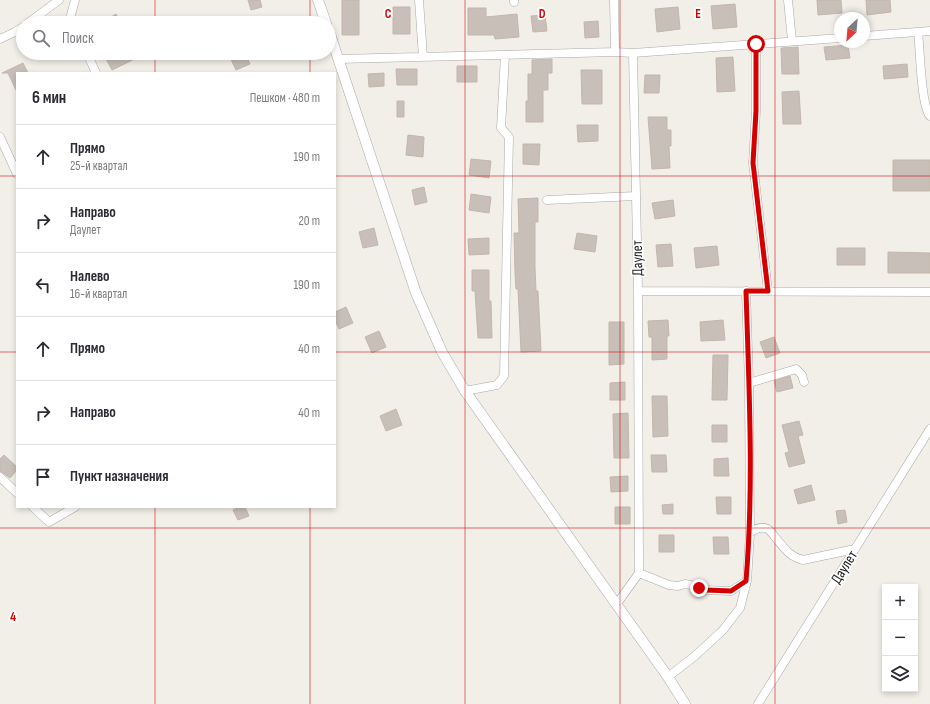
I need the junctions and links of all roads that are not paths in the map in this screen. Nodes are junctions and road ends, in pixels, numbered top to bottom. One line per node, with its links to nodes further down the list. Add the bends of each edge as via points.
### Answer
1 (59, 0): 7 (street)
2 (75, 0): 8 (street)
3 (318, 0): 9 (street)
4 (419, 0): 22 (street)
5 (614, 0): 18 (street)
6 (788, 0): 16 (street)
7 (37, 16)
8 (71, 16)
9 (324, 16)
10 (930, 31): 12 (street)
11 (16, 32): 15 (street)
12 (918, 32): 13 (street); 26 (street, via 923,89)
13 (870, 36)
14 (834, 38): 16 (street)
15 (0, 39)
16 (792, 41): 17 (street)
17 (756, 44): 20 (street); 33 (street, via 753,163)
18 (615, 52): 20 (street); 21 (street)
19 (336, 53): 23 (street)
20 (634, 53): 29 (street, Даулет)
21 (505, 55): 22 (street); 37 (street, via 501,128 509,137 504,376 497,385)
22 (423, 57): 23 (street)
23 (338, 59): 37 (street, via 416,293 442,352)
24 (90, 60): 25 (street)
25 (96, 72)
26 (930, 116)
27 (0, 136): 28 (street)
28 (16, 172)
29 (636, 196): 30 (street); 31 (street, Даулет)
30 (547, 200)
31 (638, 291): 32 (street, Даулет); 45 (street)
32 (746, 291): 33 (street, Даулет); 36 (street)
33 (768, 291): 34 (street, Даулет)
34 (930, 292)
35 (804, 382): 36 (street, via 796,369)
36 (749, 383): 43 (street)
37 (465, 391): 47 (street)
38 (930, 429): 44 (street, Даулет)
39 (0, 477): 40 (street)
40 (16, 491)
41 (34, 508): 42 (street, via 50,522)
42 (73, 508)
43 (750, 533): 44 (street, via 755,529 768,530 795,559 803,560); 46 (street)
44 (855, 549): 50 (street, Даулет)
45 (639, 573): 46 (street, via 669,585 691,584 706,590 731,591); 47 (street)
46 (746, 581): 48 (street, via 740,608 723,630)
47 (616, 605): 48 (street)
48 (668, 677): 49 (street)
49 (685, 704)
50 (758, 704)

